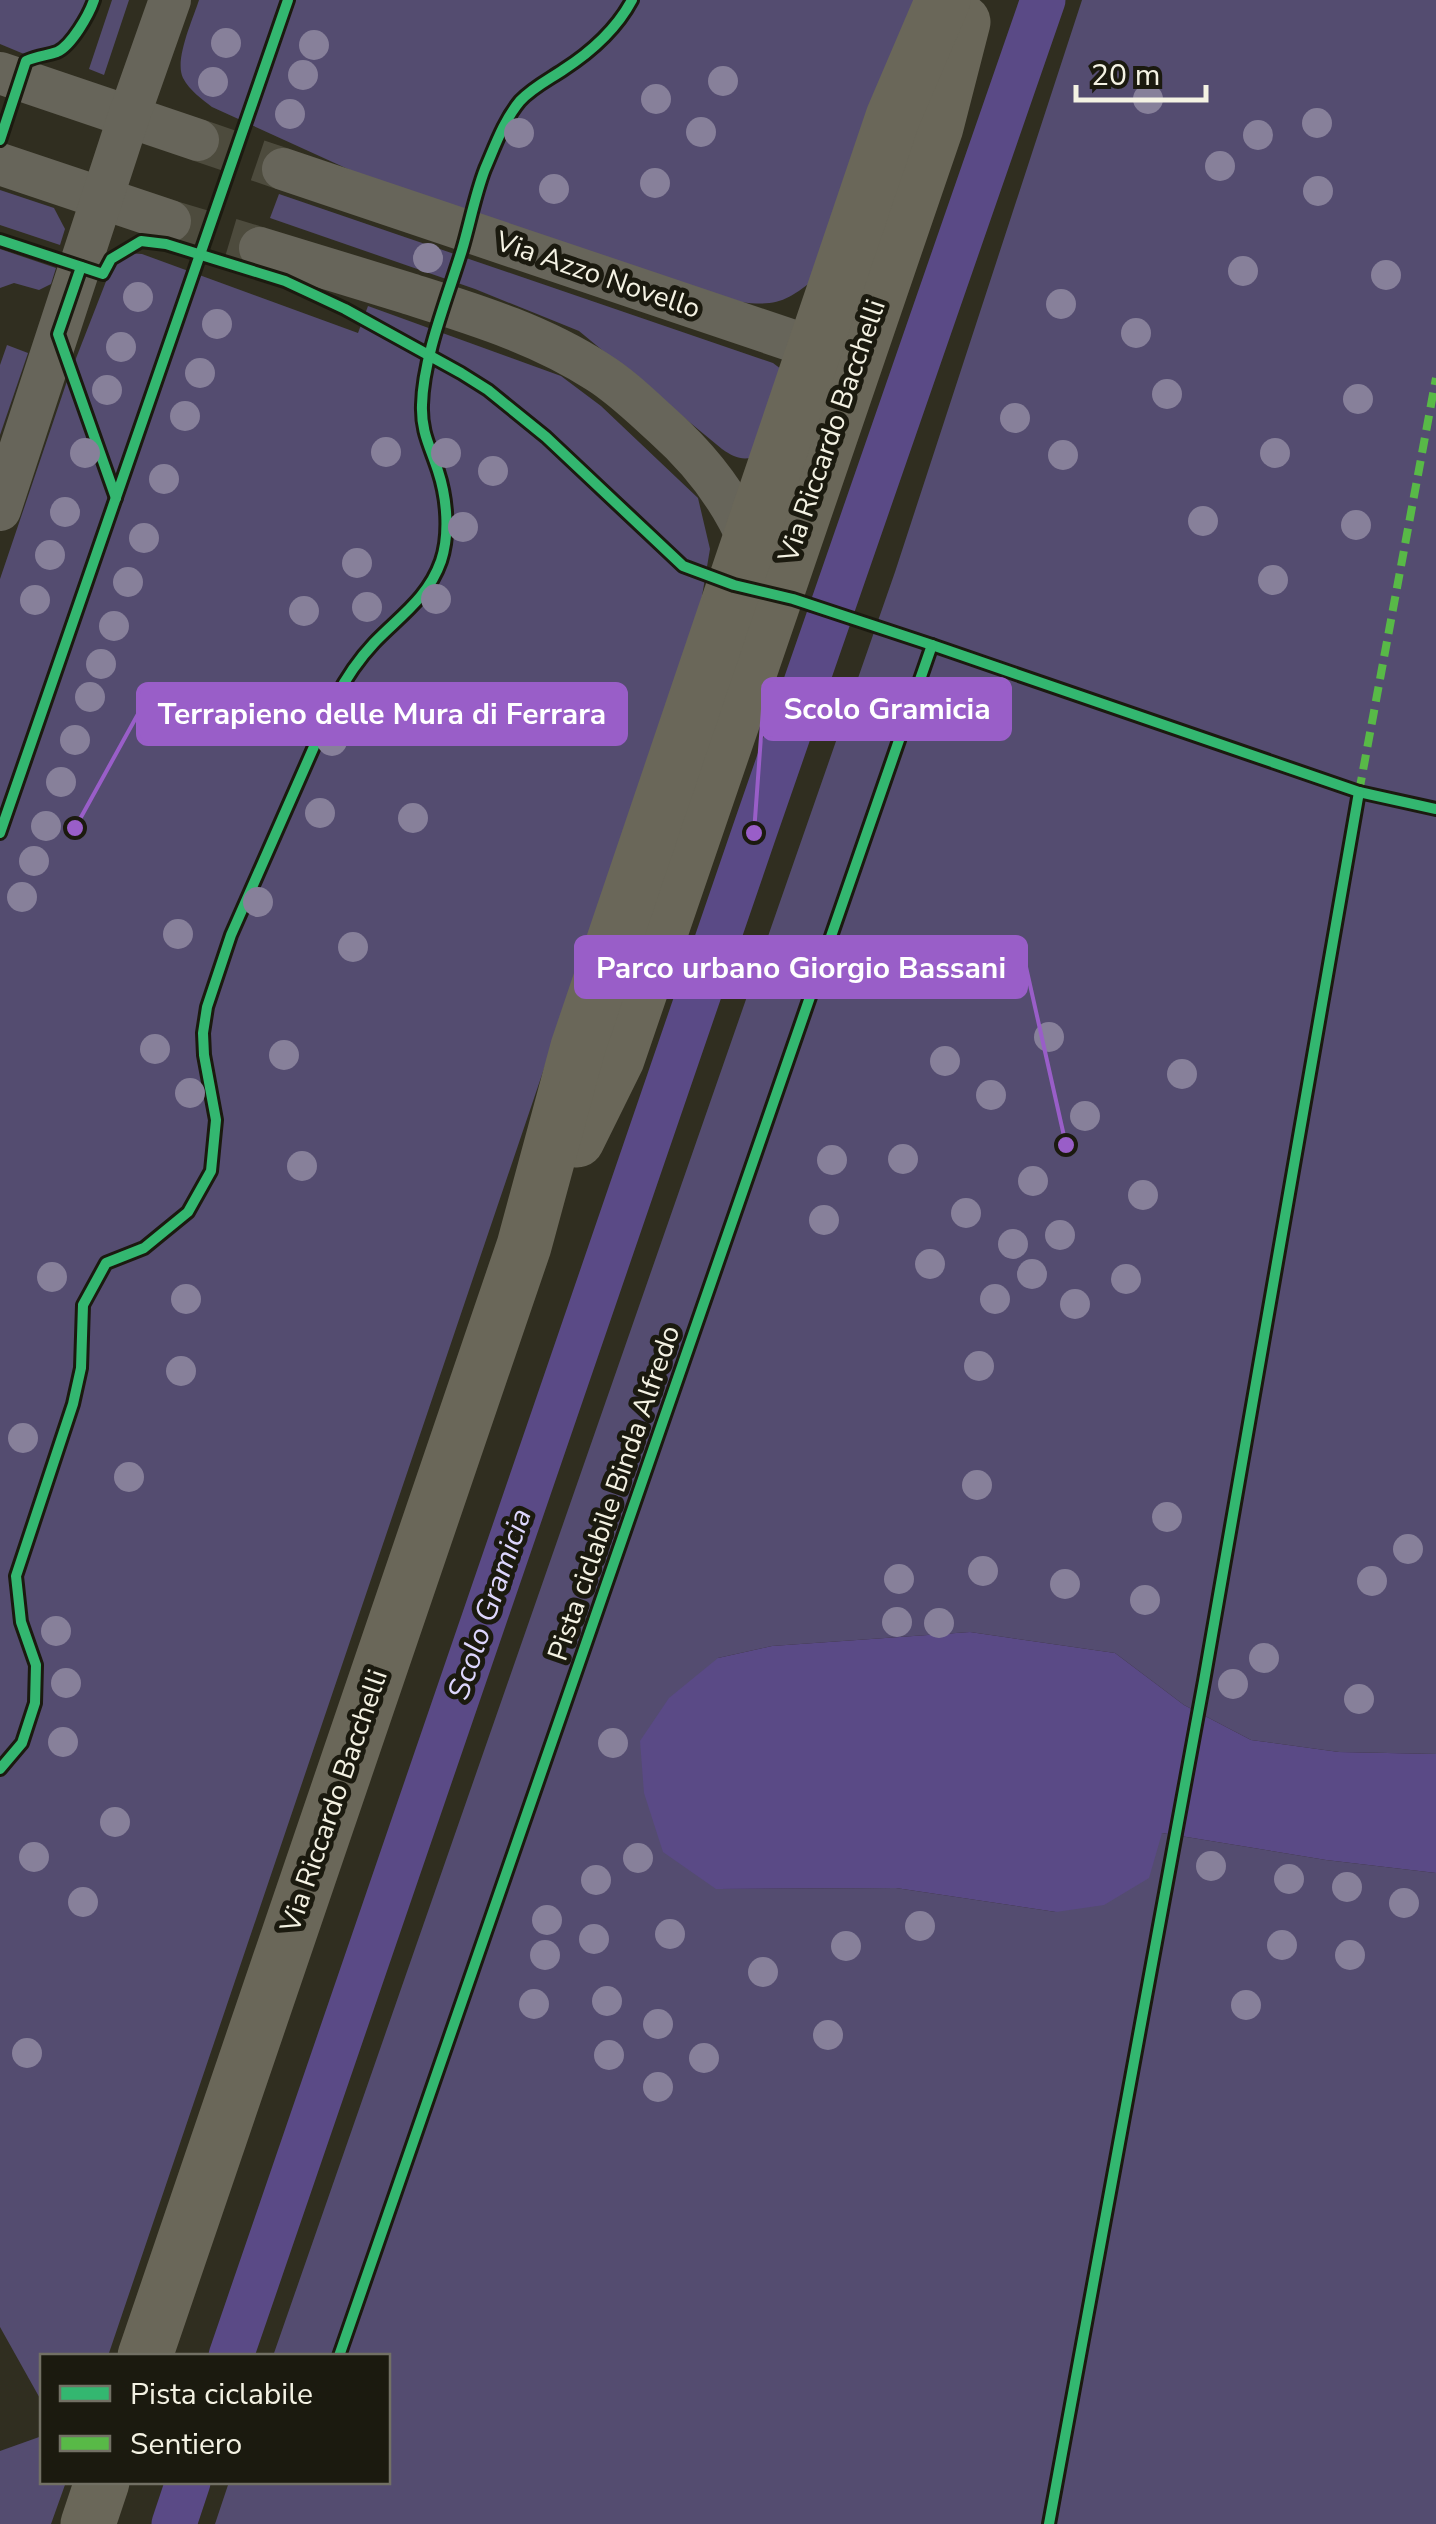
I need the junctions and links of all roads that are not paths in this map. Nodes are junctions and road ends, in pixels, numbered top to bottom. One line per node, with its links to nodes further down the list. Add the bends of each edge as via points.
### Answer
1 (170, 0): 5 (street)
2 (943, 0): 12 (main road, Via Riccardo Bacchelli, via 893,116)
3 (968, 0): 12 (main road, Via Riccardo Bacchelli, via 936,128)
4 (0, 72): 5 (street)
5 (128, 116): 6 (street); 9 (street)
6 (198, 140)
7 (0, 164): 9 (street)
8 (283, 168): 12 (street, Via Azzo Novello)
9 (101, 199): 10 (street); 15 (street)
10 (170, 220)
11 (260, 248): 13 (street, via 526,334 622,389)
12 (835, 355): 14 (main road, Via Riccardo Bacchelli)
13 (683, 444): 14 (street, via 738,478); 16 (street, via 737,514)
14 (787, 497): 16 (main road, Via Riccardo Bacchelli)
15 (0, 510)
16 (763, 580): 17 (main road, Via Riccardo Bacchelli, via 617,1059 524,1246)
17 (146, 2354)
18 (101, 2484): 19 (main road)
19 (88, 2524)

